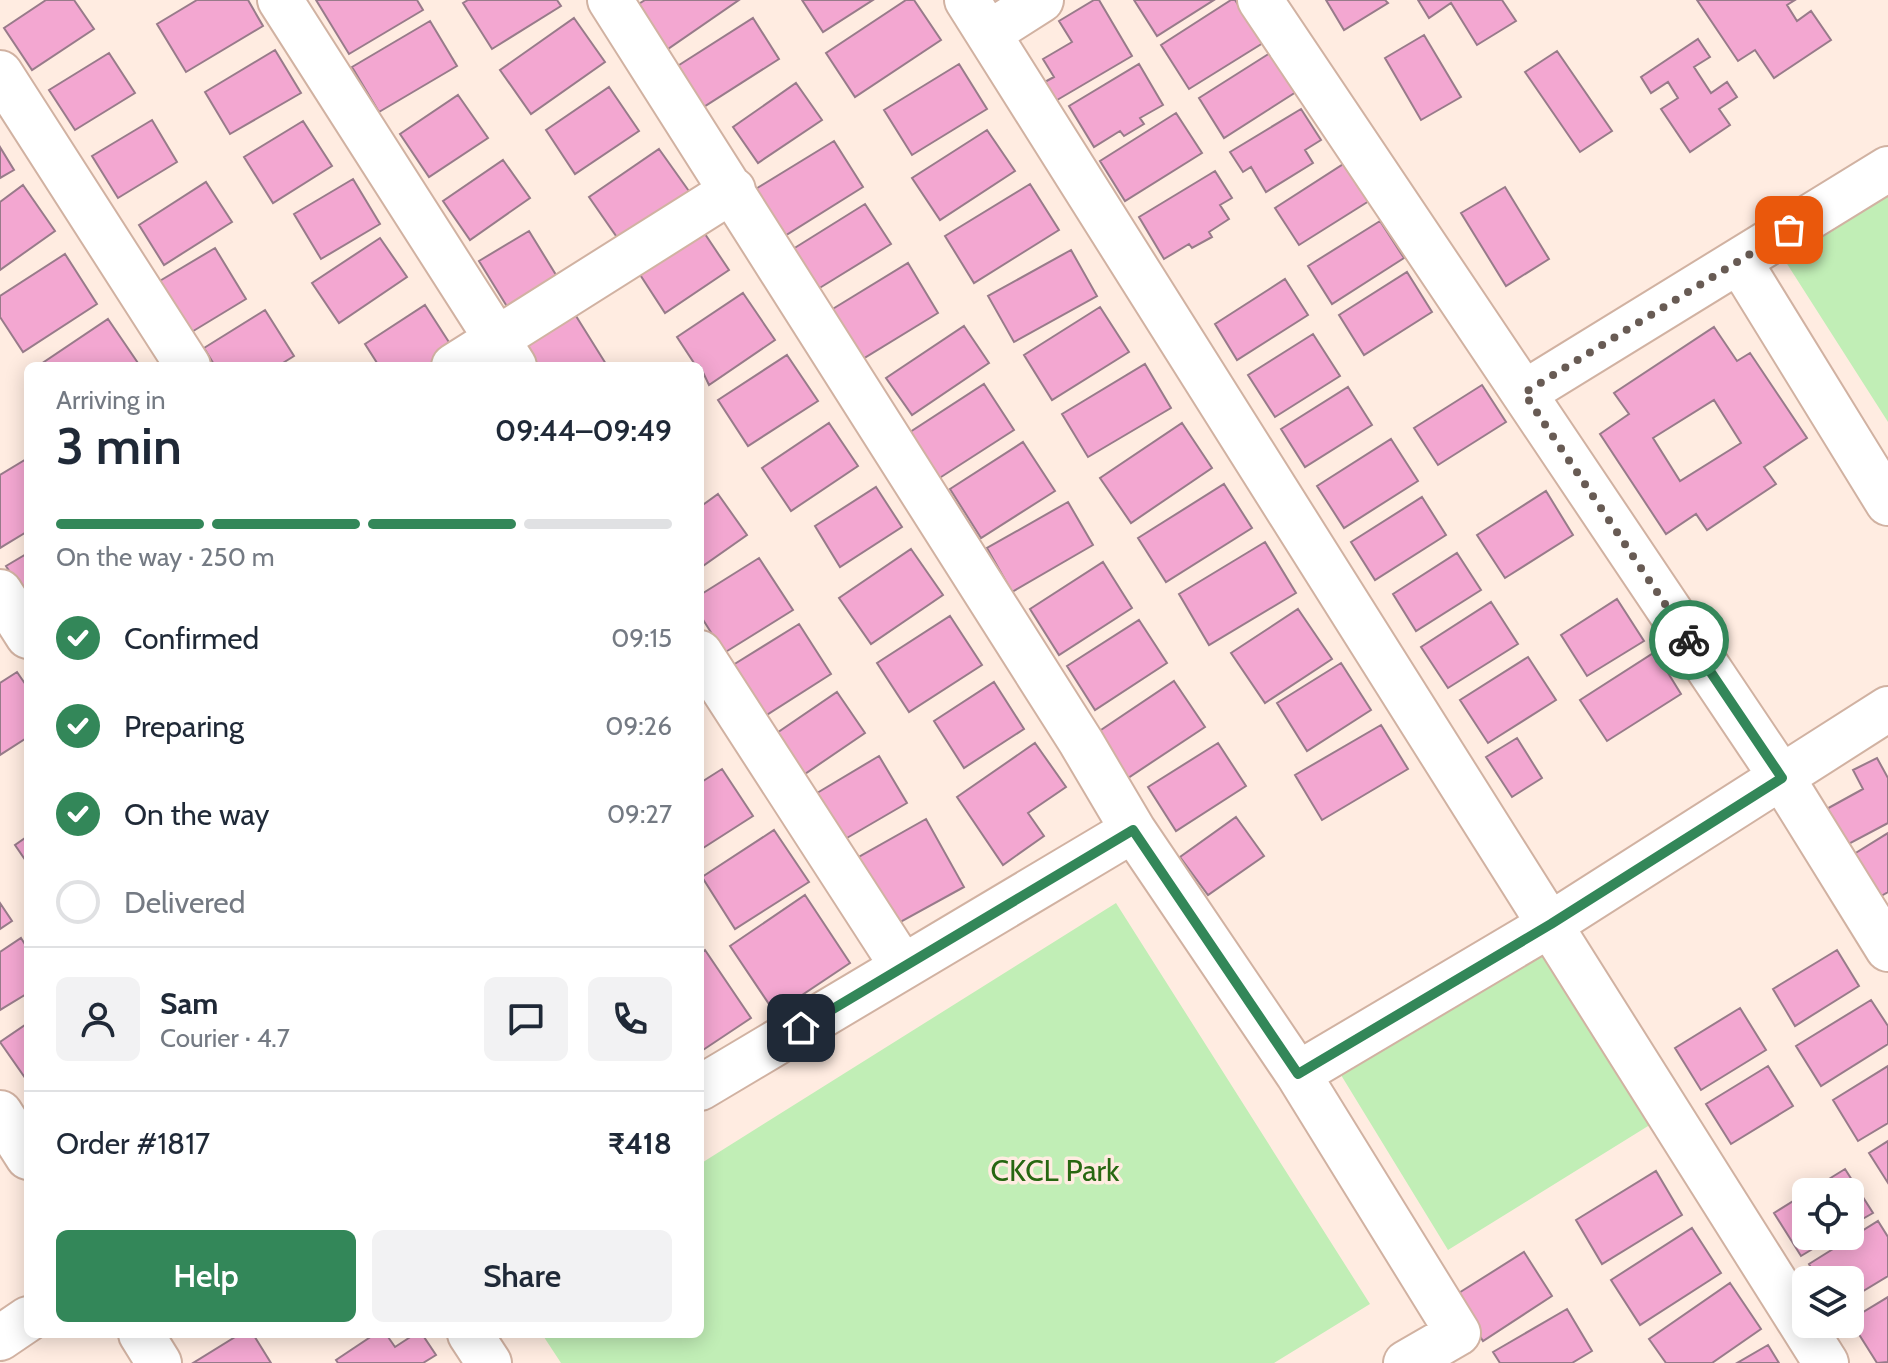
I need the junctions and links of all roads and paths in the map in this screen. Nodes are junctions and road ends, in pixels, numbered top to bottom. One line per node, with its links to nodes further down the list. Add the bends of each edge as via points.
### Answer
1 (280, 0): 10 (street)
2 (610, 0): 8 (street)
3 (1041, 0): 5 (street)
4 (1260, 0): 13 (street)
5 (978, 16): 21 (street)
6 (0, 73): 11 (street)
7 (1888, 169): 9 (street)
8 (733, 190): 10 (street); 20 (street)
9 (1739, 261): 13 (street); 14 (street)
10 (506, 353): 12 (street)
11 (185, 362)
12 (470, 362)
13 (1524, 393): 19 (street)
14 (1888, 503)
15 (0, 592): 16 (street)
16 (24, 630)
17 (704, 659): 23 (street)
18 (1888, 709): 19 (street)
19 (1782, 778): 21 (street); 22 (street)
20 (1133, 830): 23 (street); 24 (street)
21 (1551, 924): 24 (street); 36 (street)
22 (1888, 949)
23 (903, 967): 25 (street)
24 (1298, 1074): 32 (street)
25 (704, 1086)
26 (0, 1113): 27 (street)
27 (24, 1151)
28 (24, 1322): 29 (street)
29 (0, 1338)
30 (143, 1338): 33 (street)
31 (473, 1338): 34 (street)
32 (1468, 1348): 35 (street)
33 (159, 1363)
34 (489, 1363)
35 (1406, 1363)
36 (1826, 1363)

